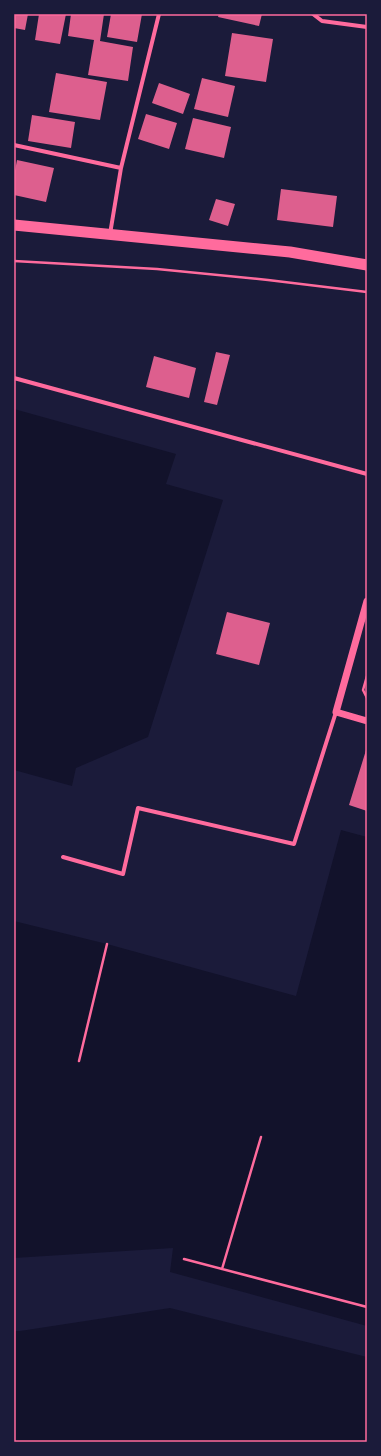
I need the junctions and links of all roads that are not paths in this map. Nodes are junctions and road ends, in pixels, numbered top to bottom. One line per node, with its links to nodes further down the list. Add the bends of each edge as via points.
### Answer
1 (159, 14): 5 (street)
2 (313, 14): 3 (street, via 322,21)
3 (367, 27)
4 (14, 145): 5 (street)
5 (120, 168): 7 (street)
6 (14, 225): 7 (highway)
7 (110, 234): 8 (highway, via 290,252)
8 (367, 265)
9 (14, 378): 10 (street)
10 (367, 474)
11 (367, 601): 12 (street)
12 (336, 712): 13 (street); 14 (street, via 294,844 138,808 123,874)
13 (367, 721)
14 (63, 857)

